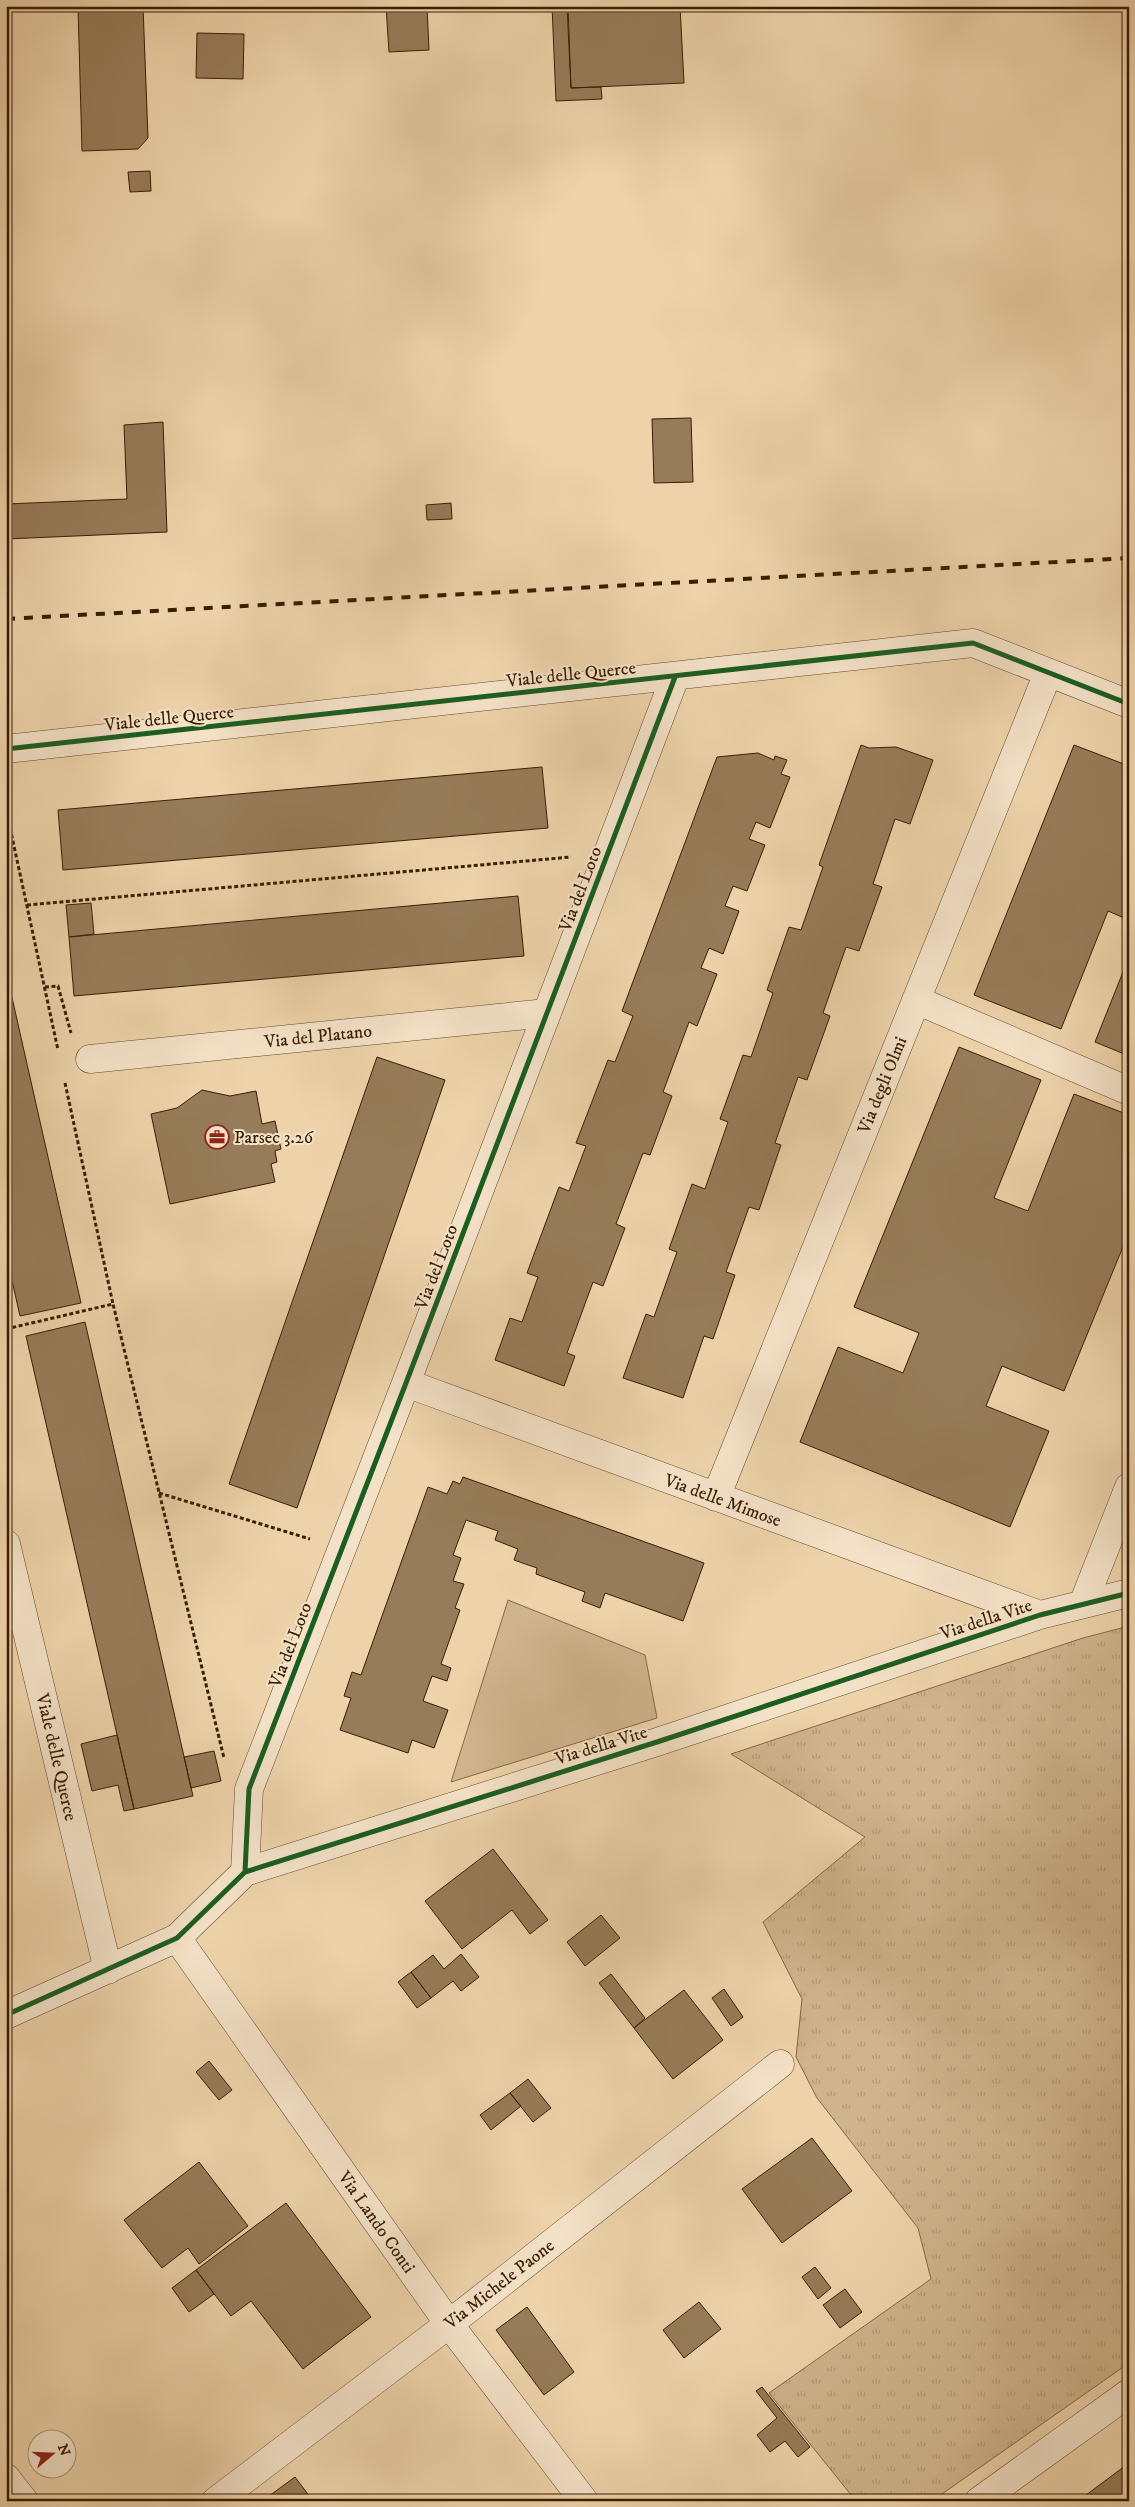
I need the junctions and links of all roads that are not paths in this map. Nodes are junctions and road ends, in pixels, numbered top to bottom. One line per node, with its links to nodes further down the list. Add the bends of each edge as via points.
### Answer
1 (1048, 673): 2 (street, Viale delle Querce, via 974,643); 3 (street, Viale delle Querce); 5 (street, Via degli Olmi)
2 (675, 677): 4 (street, Viale delle Querce); 6 (street, Via del Loto)
3 (1129, 704)
4 (6, 749)
5 (916, 1000): 8 (street); 11 (street, Via degli Olmi)
6 (547, 1013): 7 (street, Via del Platano); 9 (street, Via del Loto)
7 (90, 1058)
8 (1129, 1091)
9 (406, 1383): 11 (street, Via delle Mimose); 17 (street, Via del Loto, via 249,1789)
10 (1129, 1487): 15 (street)
11 (716, 1497): 16 (street, Via delle Mimose)
12 (6, 1544): 13 (street, Viale delle Querce)
13 (11, 1582): 19 (street, Viale delle Querce)
14 (1129, 1593): 15 (street, Via della Vite)
15 (1083, 1604): 16 (street, Via della Vite)
16 (1040, 1615): 17 (street, Via della Vite, via 667,1739)
17 (245, 1872): 18 (street, Via della Vite)
18 (176, 1938): 19 (street, Via della Vite); 22 (street, Via Lando Conti)
19 (108, 1970): 20 (street, Via della Vite)
20 (6, 2015)
21 (780, 2064): 22 (street, Via Michele Paone)
22 (449, 2324): 26 (street, Via Michele Paone); 27 (street, Via Lando Conti)
23 (1129, 2393): 28 (street)
24 (6, 2478): 25 (street)
25 (24, 2501)
26 (216, 2501)
27 (584, 2501)
28 (979, 2501)

